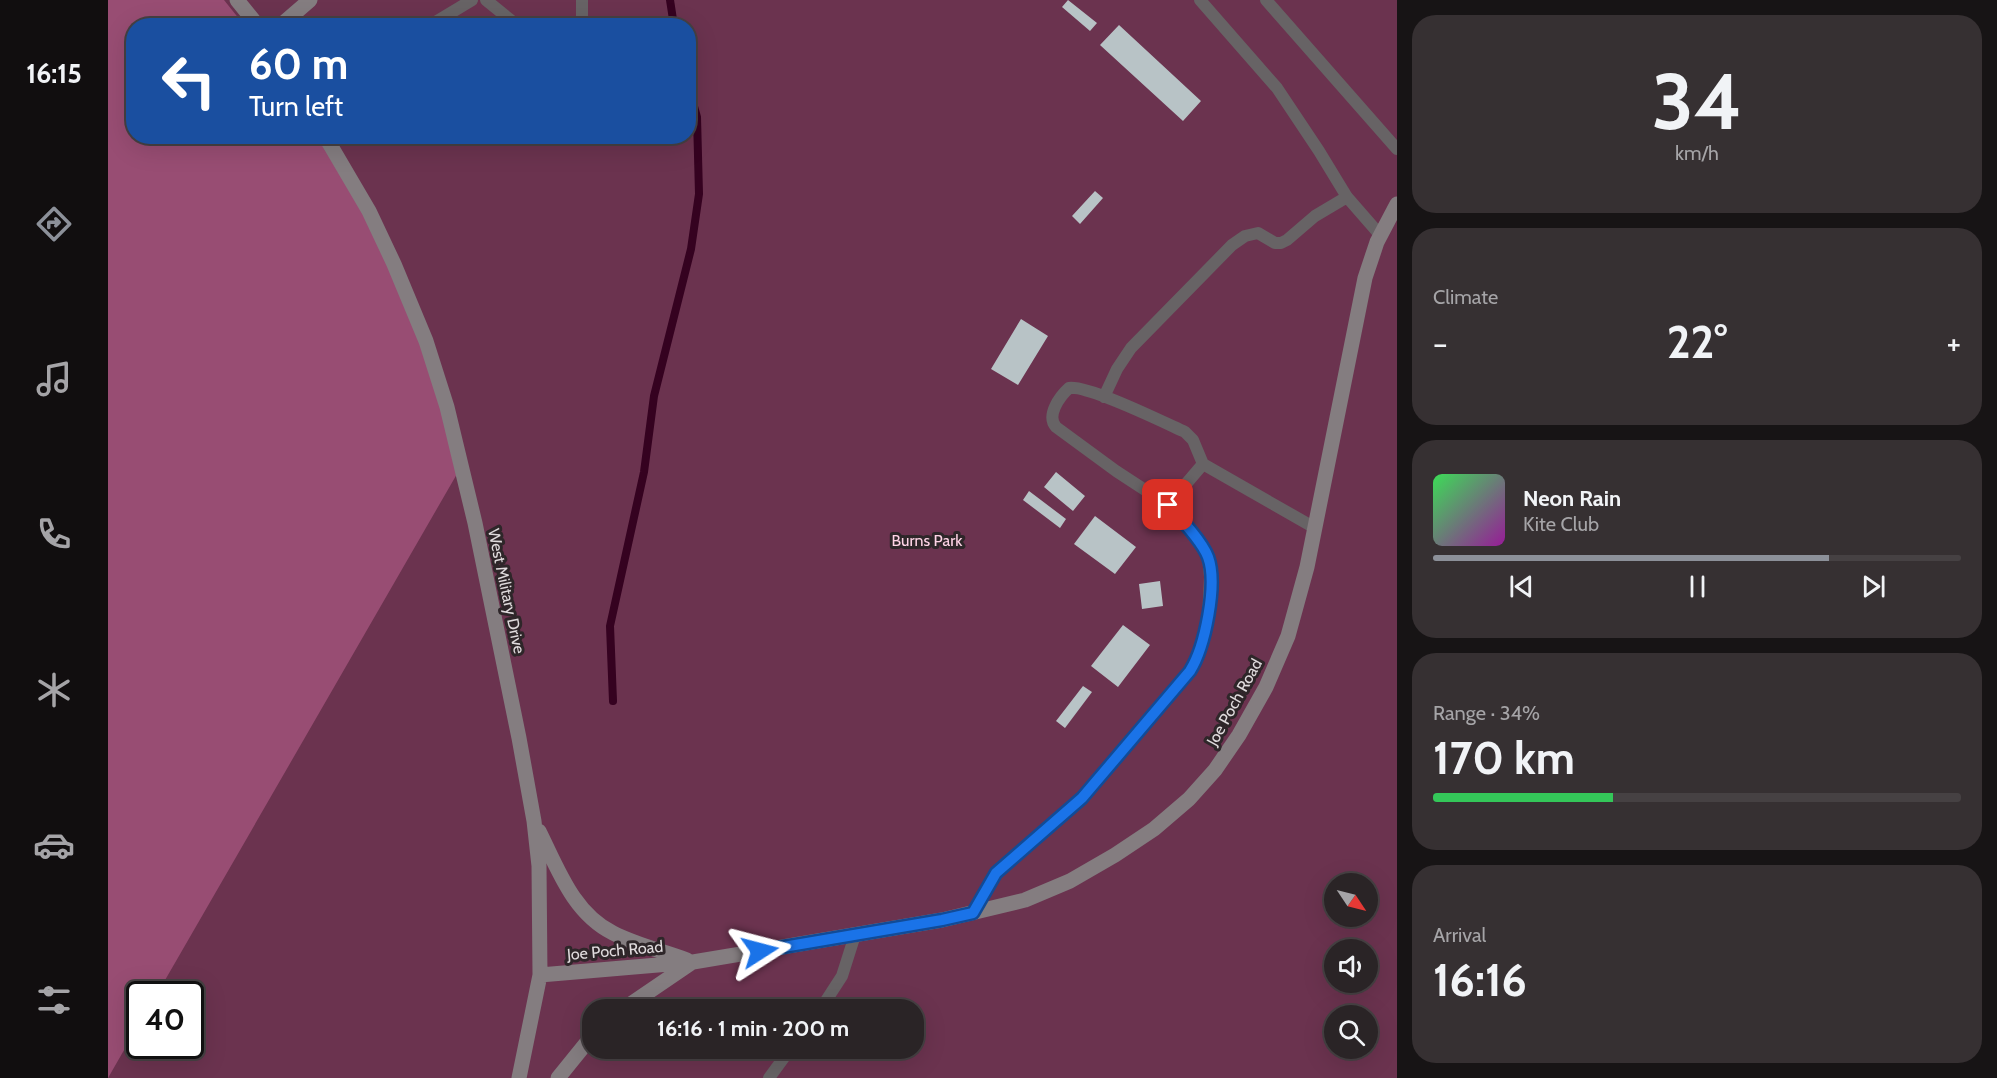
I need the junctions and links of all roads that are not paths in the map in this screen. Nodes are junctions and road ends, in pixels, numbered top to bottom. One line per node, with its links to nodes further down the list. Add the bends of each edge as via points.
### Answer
1 (237, 0): 8 (street)
2 (310, 0): 9 (street)
3 (472, 0): 10 (lane)
4 (486, 0): 11 (lane)
5 (582, 0): 12 (lane)
6 (1200, 0): 15 (lane, via 1277,88)
7 (1266, 0): 14 (lane)
8 (252, 18)
9 (289, 18)
10 (442, 18)
11 (508, 18)
12 (582, 18)
13 (330, 144): 22 (street, West Military Drive, via 394,264 426,341 447,406 475,523)
14 (1397, 149)
15 (1347, 197): 17 (lane); 18 (lane, via 1281,243 1258,233 1232,245 1131,348)
16 (1397, 204): 17 (street, Joe Poch Road)
17 (1381, 236): 21 (street, Joe Poch Road, via 1365,278)
18 (1104, 397): 19 (lane, via 1185,432 1193,440); 20 (lane, via 1069,388 1051,416 1052,422)
19 (1203, 464): 20 (lane); 21 (lane)
20 (1168, 505): 23 (lane, via 1185,522 1208,557 1208,618 1197,660 1082,798 996,873)
21 (1315, 528): 23 (street, Joe Poch Road, via 1288,636 1266,687 1215,770 1154,829 1115,855 1070,881 1025,900)
22 (534, 821): 25 (street, Joe Poch Road, via 567,888 598,924); 26 (street, West Military Drive, via 539,866)
23 (973, 913): 24 (street, Joe Poch Road)
24 (855, 935): 25 (street, Joe Poch Road); 28 (lane, via 842,976)
25 (693, 962): 26 (street, Joe Poch Road); 27 (street, Joe Poch Road)
26 (540, 975): 31 (street, West Military Drive)
27 (638, 999)
28 (827, 999)
29 (582, 1048): 32 (street)
30 (783, 1059): 33 (lane)
31 (519, 1078)
32 (558, 1078)
33 (769, 1078)

